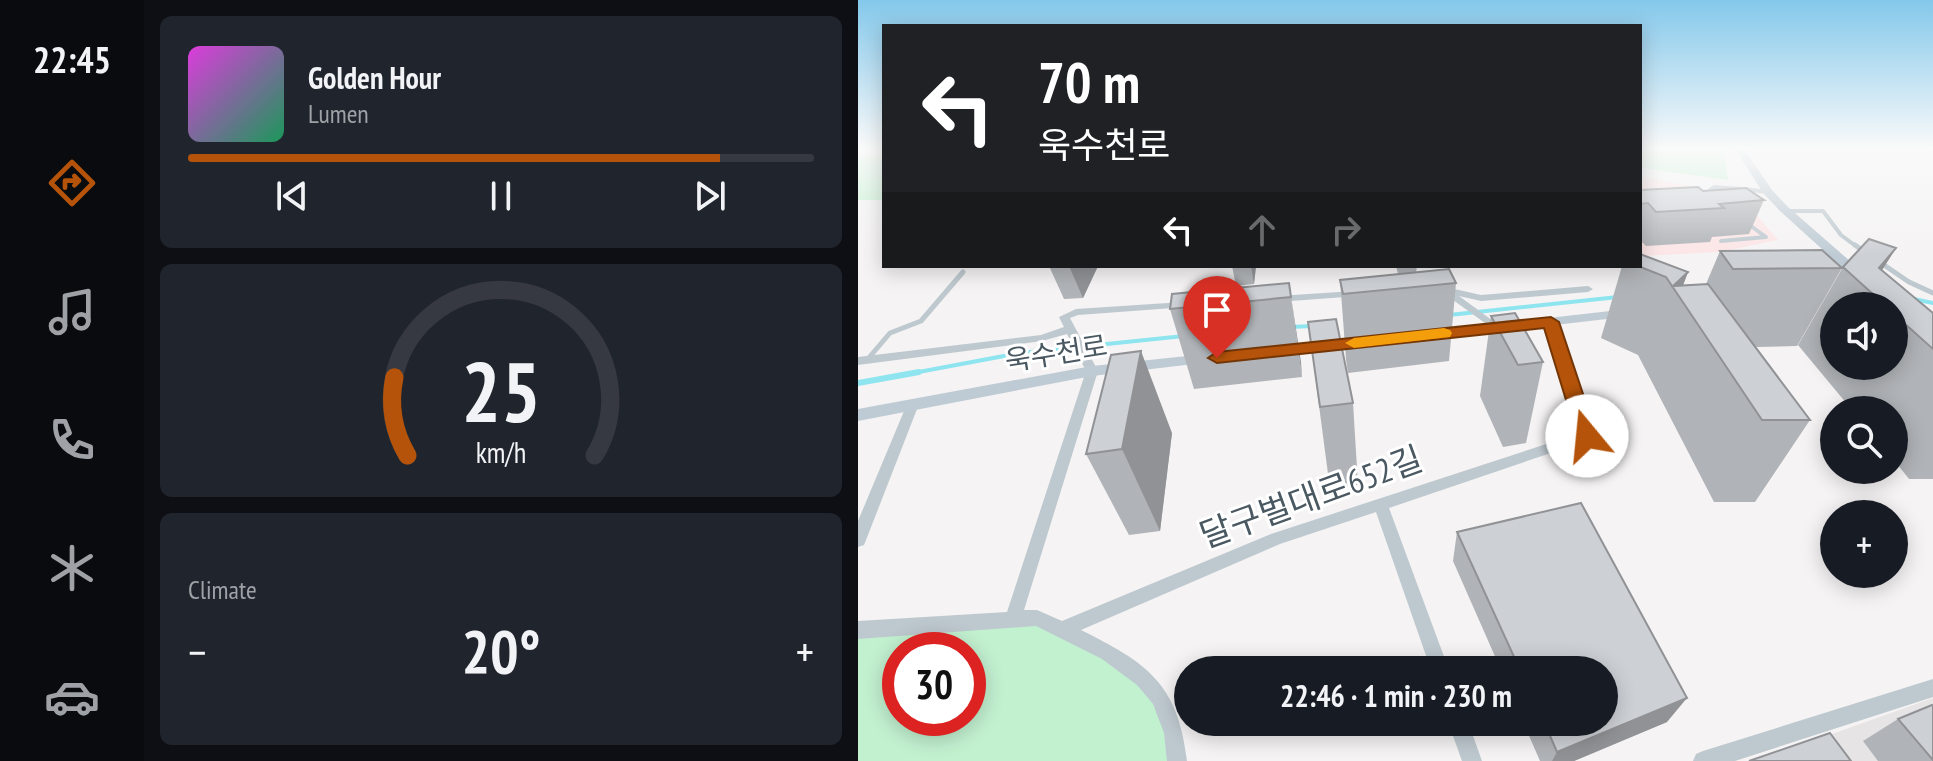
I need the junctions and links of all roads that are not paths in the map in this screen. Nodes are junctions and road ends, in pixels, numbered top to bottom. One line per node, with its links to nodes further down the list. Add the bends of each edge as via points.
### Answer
1 (1763, 185): 4 (main road)
2 (1741, 189): 3 (lane); 4 (lane); 5 (lane, via 1714,187 1709,191 1714,202)
3 (1726, 191)
4 (1768, 192): 6 (main road)
5 (1703, 205)
6 (1787, 211): 13 (main road); 14 (lane, via 1823,211 1841,235)
7 (1738, 216): 8 (lane, via 1766,237)
8 (1721, 241)
9 (963, 272): 26 (lane, via 921,321 890,333)
10 (1442, 289): 11 (street, via 1481,298); 12 (street); 20 (street)
11 (1588, 289)
12 (1426, 290)
13 (1877, 292)
14 (1933, 293)
15 (1363, 294): 16 (street)
16 (1267, 300)
17 (1203, 304): 21 (street, via 1076,312 1064,317)
18 (1643, 311): 19 (main road)
19 (1551, 322): 20 (main road); 30 (street, 달구벌대로652길, via 1587,436)
20 (1496, 328): 22 (main road)
21 (1070, 329): 26 (street, via 1042,338); 27 (street)
22 (1418, 336)
23 (1387, 339): 24 (main road)
24 (1263, 353)
25 (1217, 358): 27 (main road, 욱수천로)
26 (863, 360)
27 (1092, 371): 28 (main road, 욱수천로); 32 (street)
28 (913, 404): 29 (main road, 욱수천로); 31 (street)
29 (858, 415)
30 (1380, 504): 34 (street, 달구벌대로652길, via 1276,539); 35 (street)
31 (858, 540)
32 (1013, 619): 33 (street); 34 (street, via 1037,618)
33 (858, 630)
34 (1061, 630): 38 (street, via 1144,678 1160,698 1174,733)
35 (1435, 656)
36 (1933, 688): 40 (street)
37 (1463, 736): 39 (street)
38 (1177, 761)
39 (1472, 761)
40 (1703, 761)

